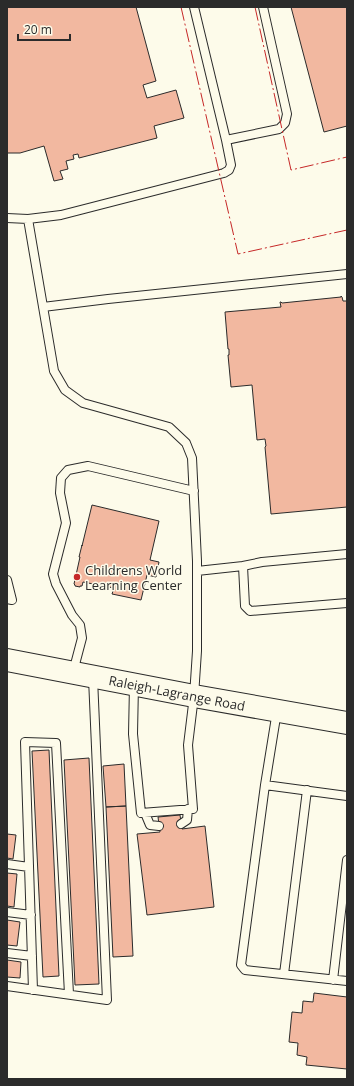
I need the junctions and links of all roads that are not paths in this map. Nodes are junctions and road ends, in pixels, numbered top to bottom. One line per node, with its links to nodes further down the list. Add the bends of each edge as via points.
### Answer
1 (194, 7): 3 (lane)
2 (263, 7): 3 (lane, via 287,114 286,123 279,129)
3 (226, 140): 5 (lane, via 231,165 224,173 61,214)
4 (7, 218): 5 (lane)
5 (28, 219): 7 (lane)
6 (347, 274): 7 (lane)
7 (43, 307): 8 (lane, via 54,371 65,390 83,403 169,428 186,443 192,458)
8 (194, 491): 11 (lane); 16 (lane, via 88,466 68,470 61,478 60,493 66,523 53,574 72,615 80,625)
9 (347, 554): 10 (lane)
10 (243, 566): 11 (lane); 14 (lane, via 245,606 250,611)
11 (197, 571): 18 (lane)
12 (7, 580): 13 (lane, via 12,600)
13 (7, 599)
14 (347, 602)
15 (7, 660): 16 (main road, Raleigh-Lagrange Road)
16 (83, 675): 17 (main road, Raleigh-Lagrange Road); 40 (lane, via 107,1000)
17 (134, 685): 18 (main road, Raleigh-Lagrange Road); 25 (lane, via 133,734 142,813)
18 (194, 696): 19 (main road, Raleigh-Lagrange Road); 24 (lane, via 188,745 193,809)
19 (276, 711): 20 (main road, Raleigh-Lagrange Road); 21 (lane)
20 (347, 723)
21 (265, 785): 22 (lane); 35 (lane, via 241,965 246,970)
22 (307, 790): 23 (lane); 35 (lane)
23 (347, 796)
24 (188, 809): 25 (lane); 26 (lane, via 188,820)
25 (145, 813): 27 (lane, via 150,825)
26 (181, 824)
27 (159, 826)
28 (347, 860): 36 (lane)
29 (7, 864): 30 (lane)
30 (29, 867): 32 (lane); 40 (lane, via 25,742 56,743)
31 (7, 912): 32 (lane)
32 (31, 915): 34 (lane)
33 (7, 953): 34 (lane)
34 (32, 956): 39 (lane)
35 (284, 974): 36 (lane)
36 (333, 980): 37 (lane)
37 (347, 981)
38 (7, 986): 39 (lane)
39 (33, 990): 40 (lane)
40 (69, 994)

